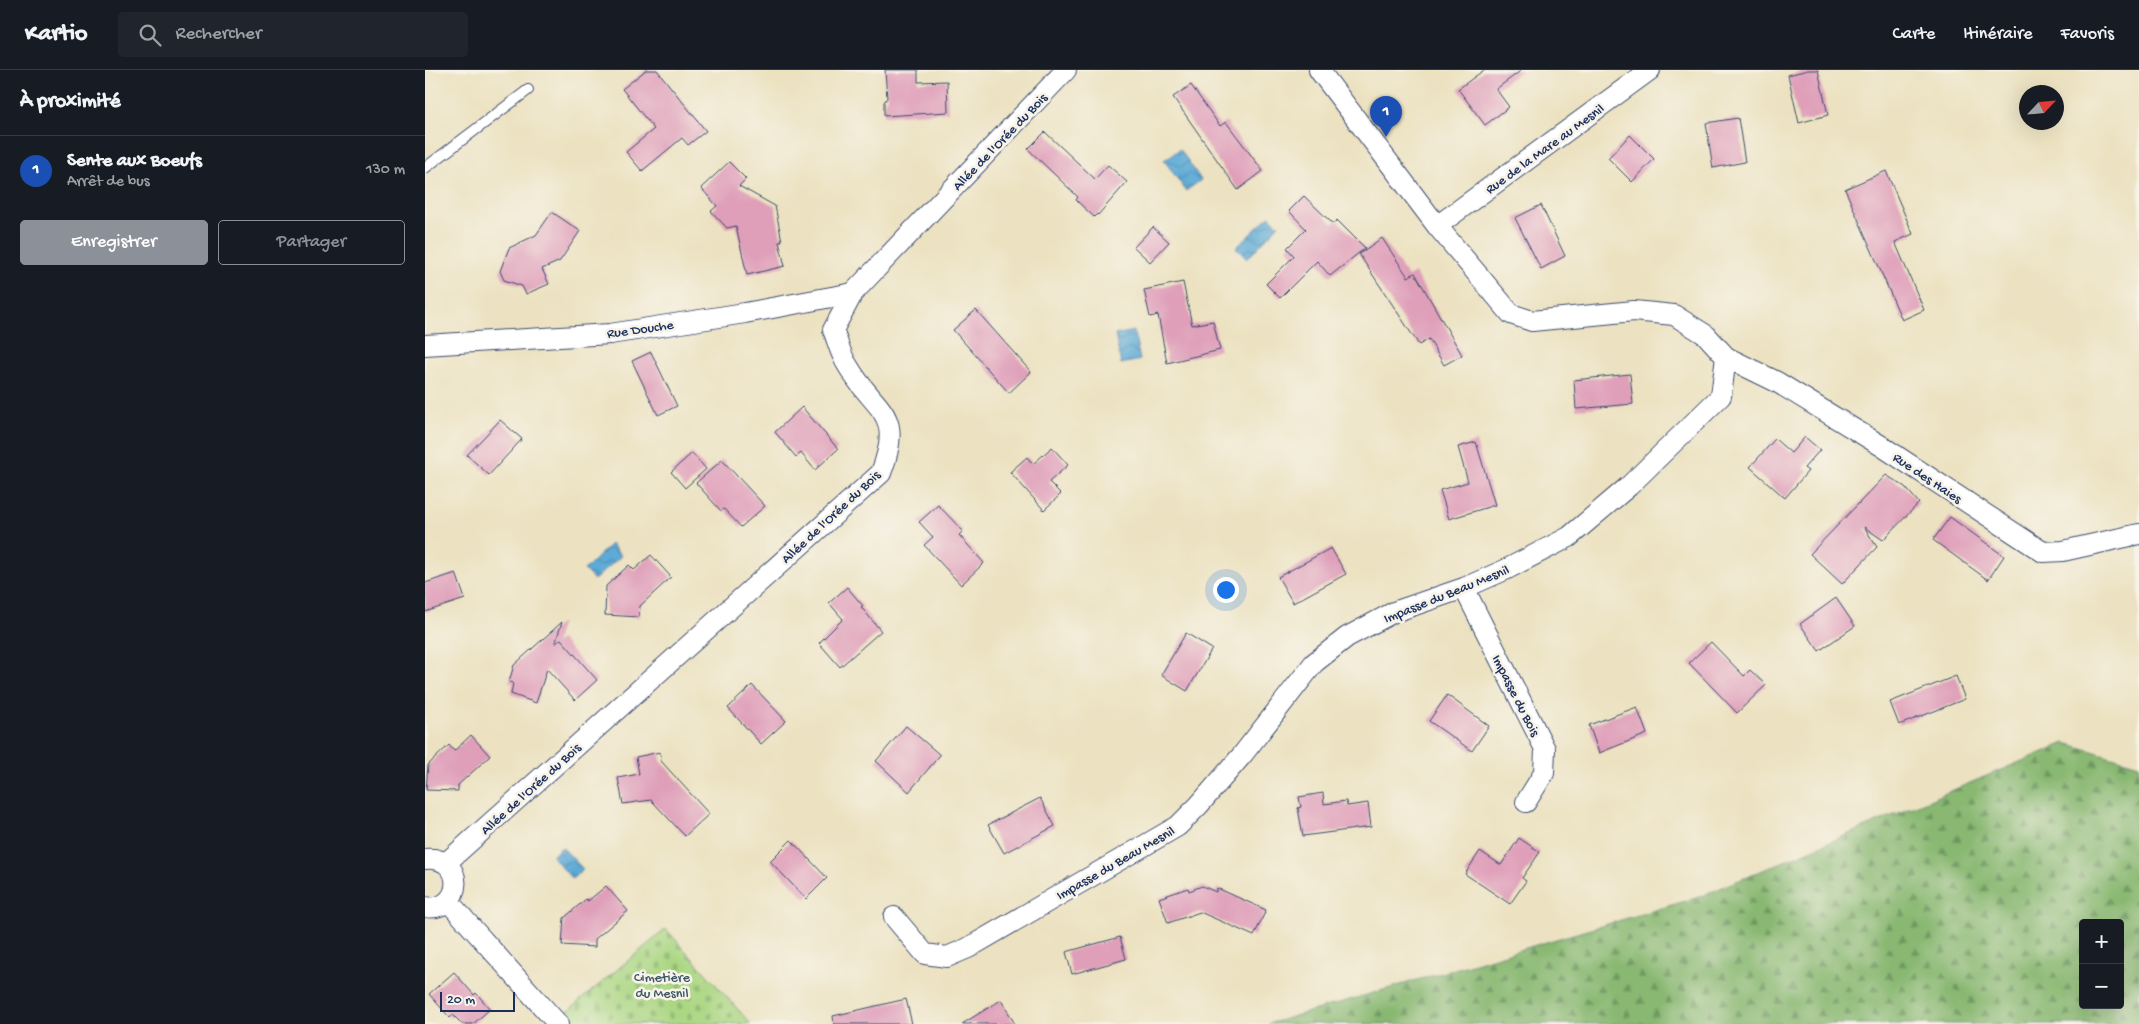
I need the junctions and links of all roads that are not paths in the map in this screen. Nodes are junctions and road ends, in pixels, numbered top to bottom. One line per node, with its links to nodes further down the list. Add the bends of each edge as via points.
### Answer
1 (1066, 70): 7 (street, Allée de l'Orée du Bois)
2 (1319, 70): 6 (street)
3 (1650, 70): 6 (street, Rue de la Mare au Mesnil)
4 (528, 90): 5 (lane)
5 (425, 168)
6 (1437, 226): 9 (street, via 1511,314 1532,321 1634,312 1674,315 1706,335)
7 (853, 293): 8 (street, Rue Douche, via 610,334); 14 (street, Allée de l'Orée du Bois, via 833,330 847,366 882,410 890,429 889,452 881,473)
8 (425, 345)
9 (1726, 357): 10 (street, Rue des Haies, via 1785,386 2043,552 2063,551); 11 (street, Impasse du Beau Mesnil, via 1721,396 1629,486 1569,537)
10 (2139, 534)
11 (1464, 588): 12 (street, Impasse du Bois, via 1545,749 1544,773); 17 (street, Impasse du Beau Mesnil, via 1394,612 1347,637 1314,663 1243,754 1192,812 1178,826 1118,862 947,957 925,954)
12 (1526, 802)
13 (425, 858): 14 (street, via 440,859)
14 (446, 863): 15 (street, via 452,869 455,886)
15 (448, 901): 16 (street, via 435,907); 18 (street)
16 (425, 907)
17 (893, 916)
18 (558, 1024)

